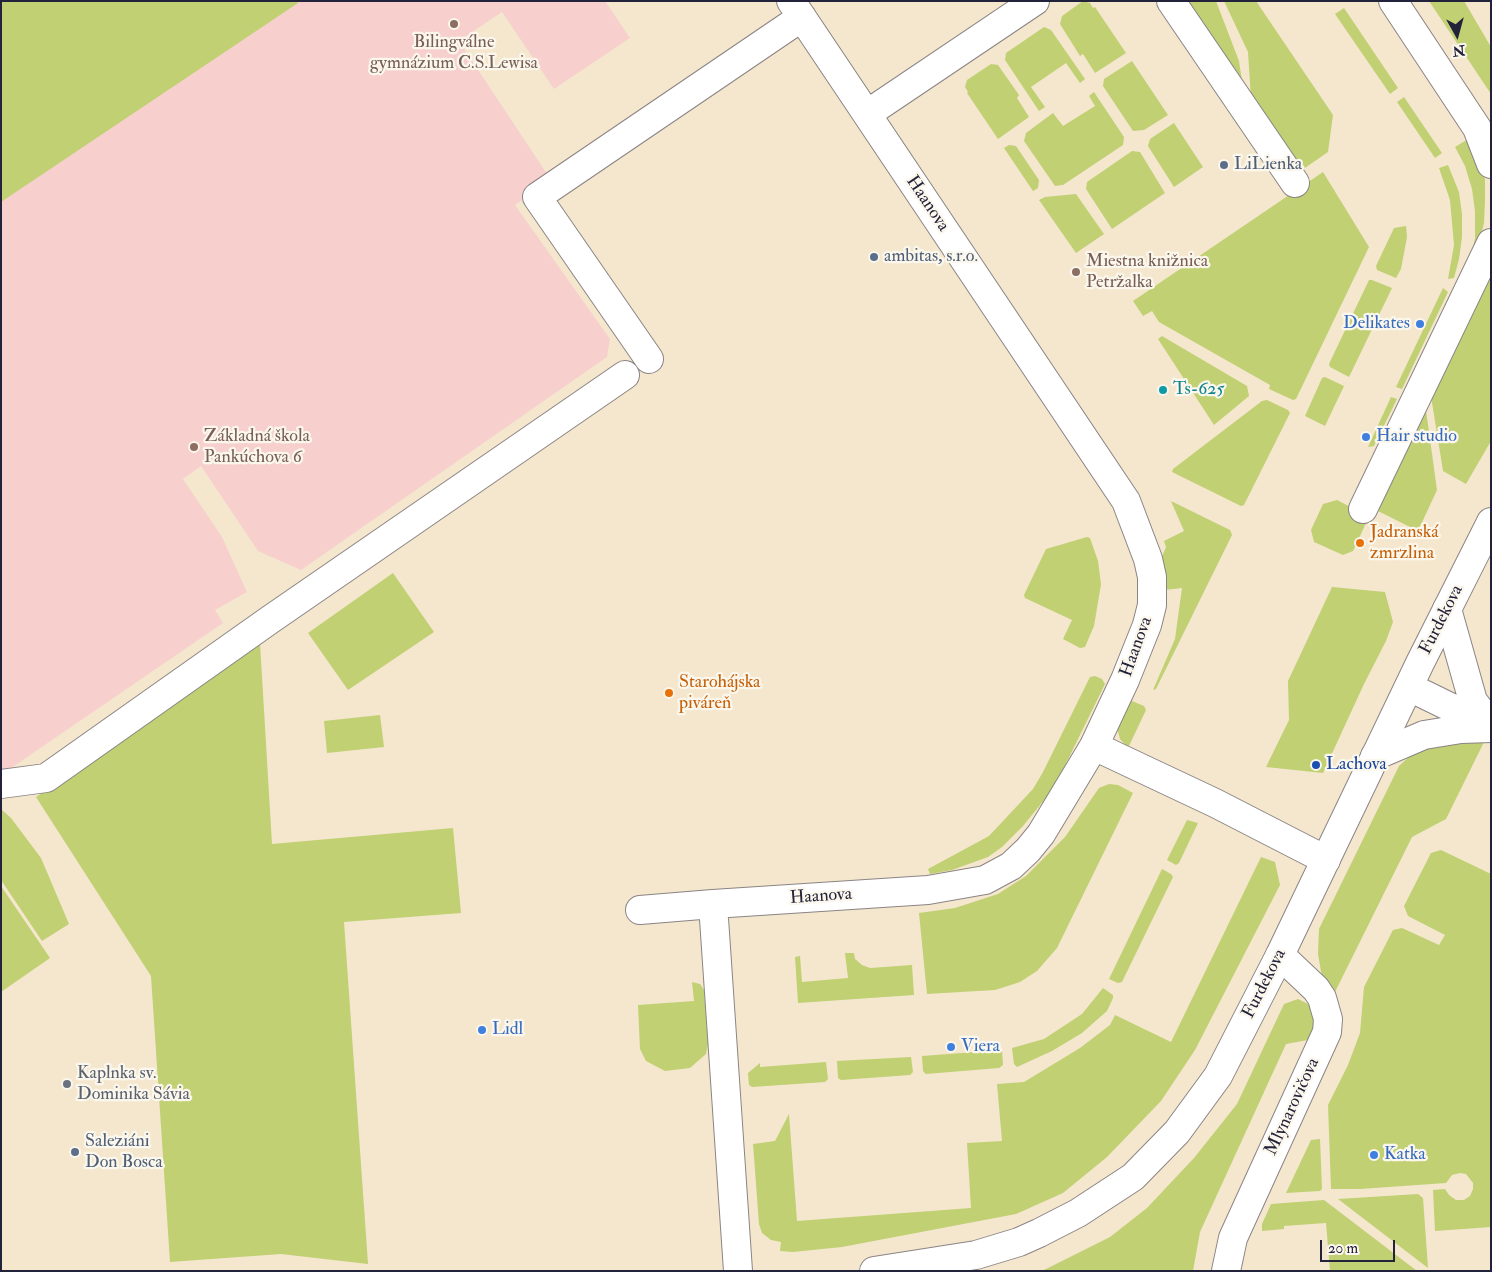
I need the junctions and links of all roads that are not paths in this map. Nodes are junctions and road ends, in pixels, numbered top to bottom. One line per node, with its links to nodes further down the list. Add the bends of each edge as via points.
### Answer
1 (1035, 1): 5 (street)
2 (1172, 1): 7 (street)
3 (1393, 1): 6 (street, via 1477,128)
4 (796, 9): 5 (street, Haanova); 9 (street, Haanova, via 537,198)
5 (867, 114): 16 (street, Haanova, via 1120,490 1138,529 1152,577 1150,616)
6 (1491, 164)
7 (1295, 183)
8 (1491, 243): 11 (street)
9 (649, 359)
10 (625, 375): 18 (street, via 46,778)
11 (1363, 509)
12 (1491, 522): 13 (street, Furdekova)
13 (1447, 609): 14 (street, Furdekova); 15 (street, via 1473,701)
14 (1409, 687): 15 (street); 17 (street, Furdekova)
15 (1491, 727): 17 (street, via 1424,735)
16 (1094, 746): 19 (street); 20 (street, Haanova, via 1041,834 1017,860 991,878 928,890)
17 (1375, 756): 19 (street, Furdekova)
18 (1, 784)
19 (1326, 860): 22 (street, Furdekova)
20 (721, 904): 21 (street, Haanova); 23 (street)
21 (640, 910)
22 (1280, 955): 24 (street, Furdekova, via 1213,1082 1178,1132 1133,1177 1078,1213 1019,1242 976,1255); 25 (street, Mlynarovičova, via 1322,998 1328,1019 1327,1032 1233,1238)
23 (738, 1271)
24 (874, 1271)
25 (1226, 1271)

